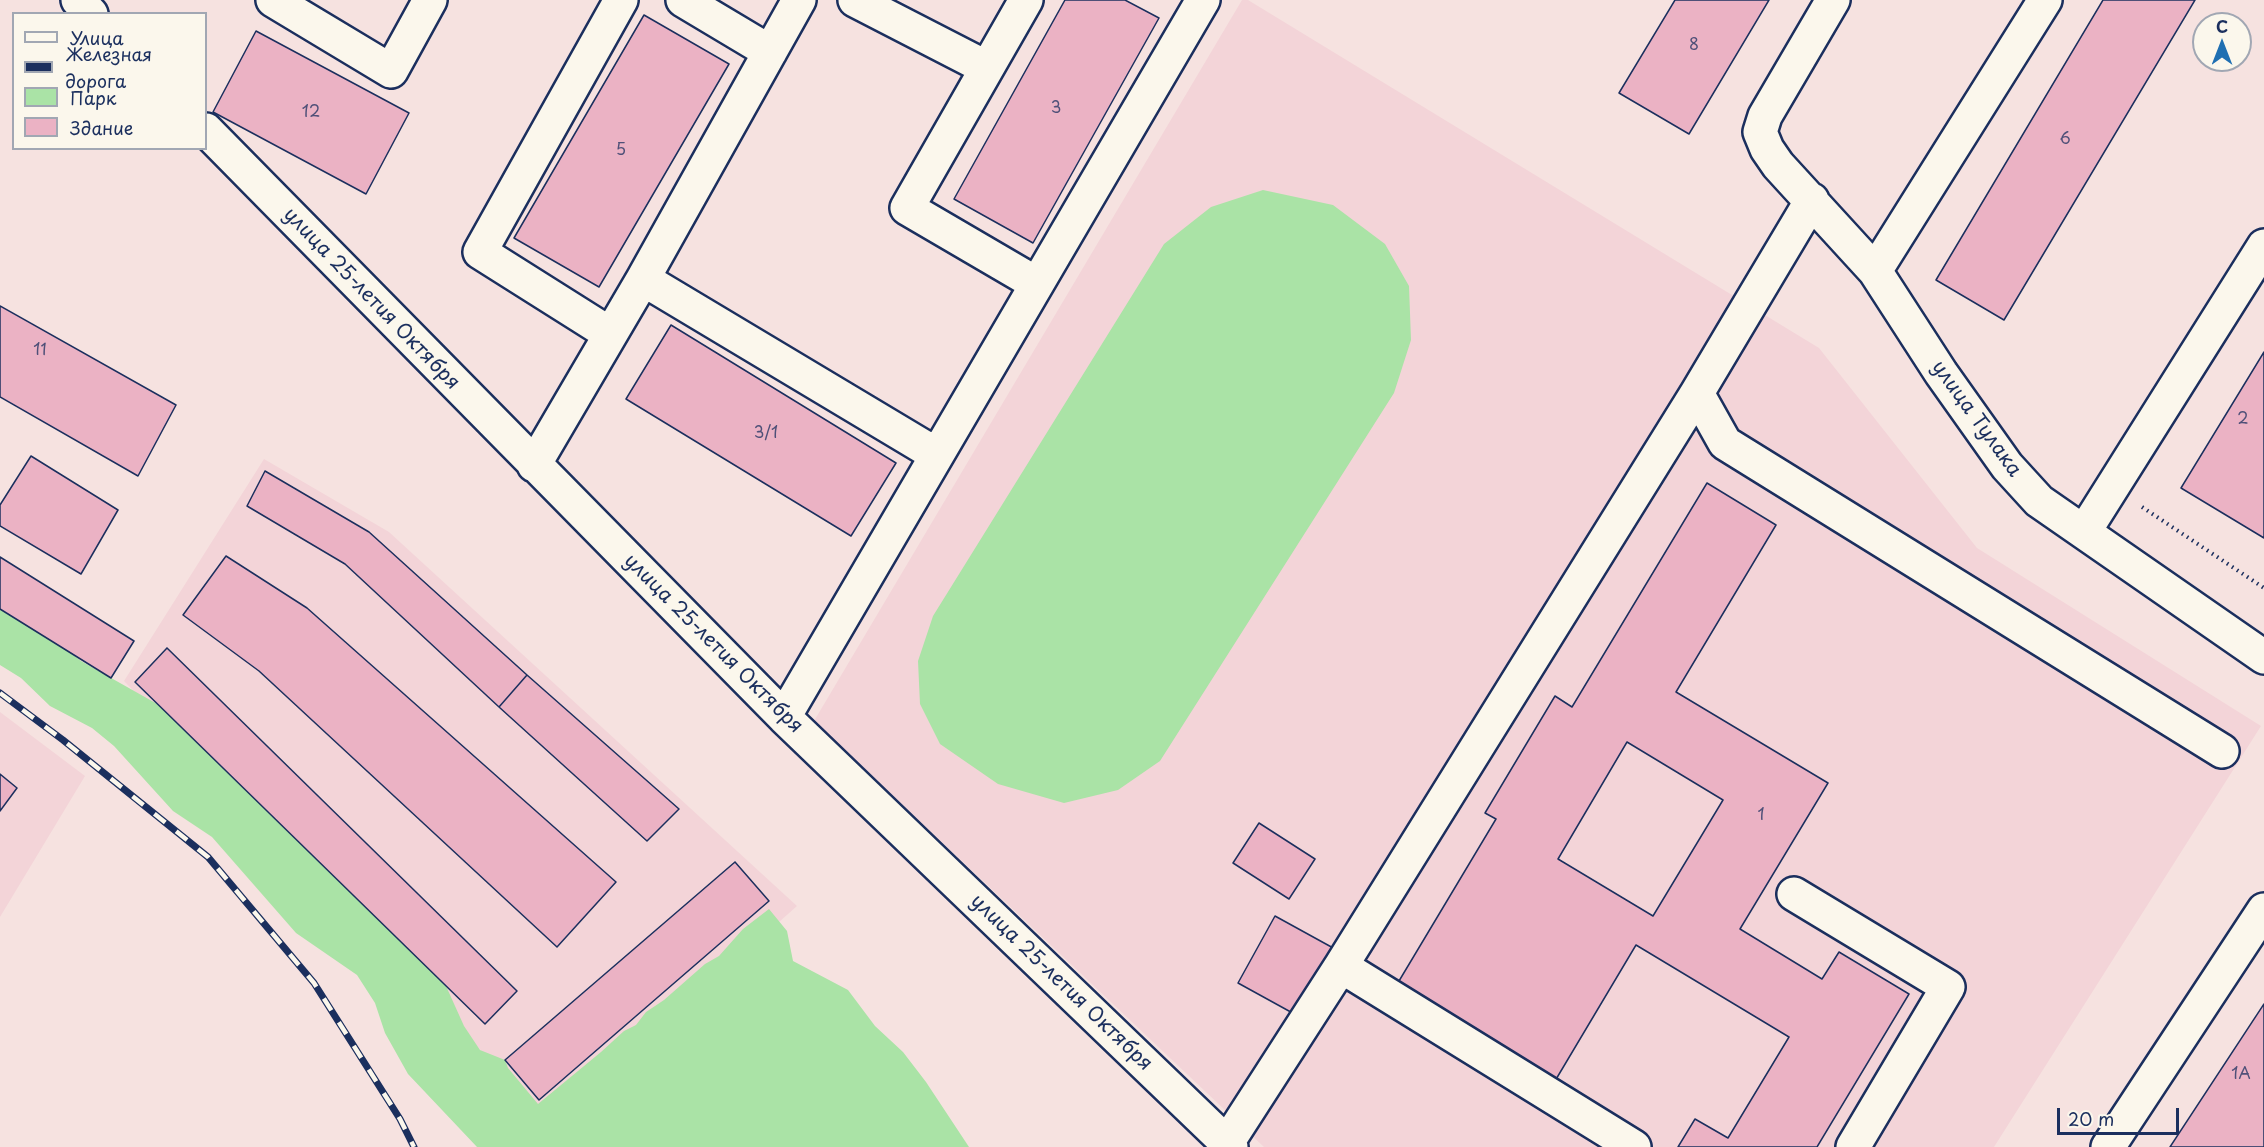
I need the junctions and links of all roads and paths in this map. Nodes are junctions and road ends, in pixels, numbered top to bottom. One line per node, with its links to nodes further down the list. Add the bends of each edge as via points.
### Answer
1 (78, 0): 12 (street)
2 (273, 0): 3 (street, via 390,71)
3 (430, 0)
4 (621, 0): 21 (street, via 480,252)
5 (683, 0): 13 (street)
6 (799, 0): 13 (street)
7 (855, 0): 14 (street)
8 (1026, 0): 14 (street)
9 (1203, 0): 20 (street)
10 (1833, 0): 16 (street, улица Тулака, via 1765,116 1760,132 1778,165)
11 (2045, 0): 18 (street)
12 (89, 12)
13 (770, 52): 19 (street)
14 (987, 68): 20 (street, via 907,208)
15 (207, 131): 24 (street, улица 25-летия Октября)
16 (1812, 200): 18 (street, улица Тулака); 22 (street)
17 (2264, 246): 25 (street)
18 (1875, 272): 26 (street, улица Тулака, via 2007,466 2039,501)
19 (643, 279): 21 (street); 23 (street)
20 (1037, 284): 23 (street)
21 (610, 334): 24 (street)
22 (1697, 393): 30 (street, via 1725,443); 33 (street)
23 (937, 455): 29 (street)
24 (534, 465): 29 (street, улица 25-летия Октября)
25 (2112, 487): 26 (street); 27 (path)
26 (2084, 532): 28 (street, улица Тулака)
27 (2264, 588)
28 (2264, 657)
29 (784, 717): 34 (street, улица 25-летия Октября)
30 (2222, 751)
31 (1794, 894): 36 (street, via 1948,987)
32 (2264, 910): 37 (street)
33 (1341, 966): 34 (street); 35 (street)
34 (1229, 1145)
35 (1634, 1147)
36 (1853, 1147)
37 (2108, 1147)

